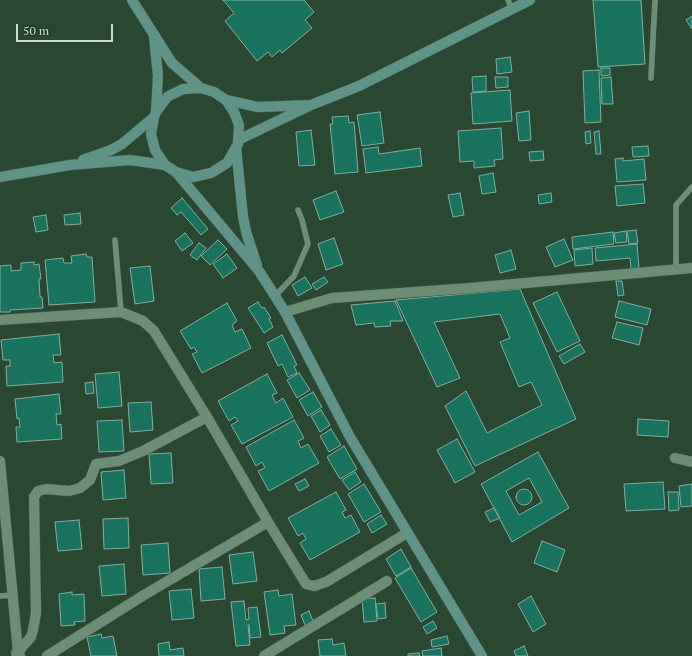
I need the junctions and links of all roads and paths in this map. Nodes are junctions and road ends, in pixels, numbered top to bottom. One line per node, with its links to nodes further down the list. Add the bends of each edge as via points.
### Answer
1 (132, 0): 5 (main road)
2 (530, 0): 4 (main road)
3 (655, 0): 6 (lane)
4 (510, 4): 9 (main road, via 359,86)
5 (153, 32): 7 (main road, via 172,63); 10 (main road, via 158,76)
6 (651, 78)
7 (201, 88): 8 (main road, via 214,92); 10 (main road, via 183,89 167,98)
8 (226, 100): 9 (main road, via 258,107); 11 (main road, via 239,125)
9 (311, 105): 11 (main road)
10 (155, 114): 12 (main road, via 122,144); 13 (main road, via 151,134 155,150)
11 (237, 144): 14 (main road, via 227,163 211,173 194,176); 21 (main road, via 243,216)
12 (70, 165): 13 (main road, via 130,160); 15 (main road)
13 (165, 165): 14 (main road)
14 (176, 172): 21 (main road)
15 (0, 177)
16 (692, 187): 20 (lane, via 676,205)
17 (298, 210): 22 (lane, via 308,244 294,276)
18 (115, 240): 23 (lane)
19 (692, 268): 20 (street)
20 (676, 270): 24 (street, via 332,298)
21 (259, 271): 22 (main road)
22 (275, 296): 24 (main road)
23 (122, 312): 25 (street); 26 (street, via 144,321 154,331)
24 (284, 312): 31 (main road, via 350,438)
25 (0, 320)
26 (207, 417): 30 (street); 35 (street, via 143,451 119,461 96,464 90,480 80,488 69,491 38,491 34,497 36,613 31,637)
27 (675, 458): 29 (street)
28 (0, 462): 33 (street)
29 (692, 462)
30 (268, 522): 31 (street, via 306,584 314,586 326,582); 36 (street)
31 (407, 533): 38 (main road)
32 (387, 581): 37 (street)
33 (13, 595): 34 (lane); 35 (street)
34 (0, 596)
35 (17, 655)
36 (47, 656)
37 (264, 656)
38 (482, 656)

